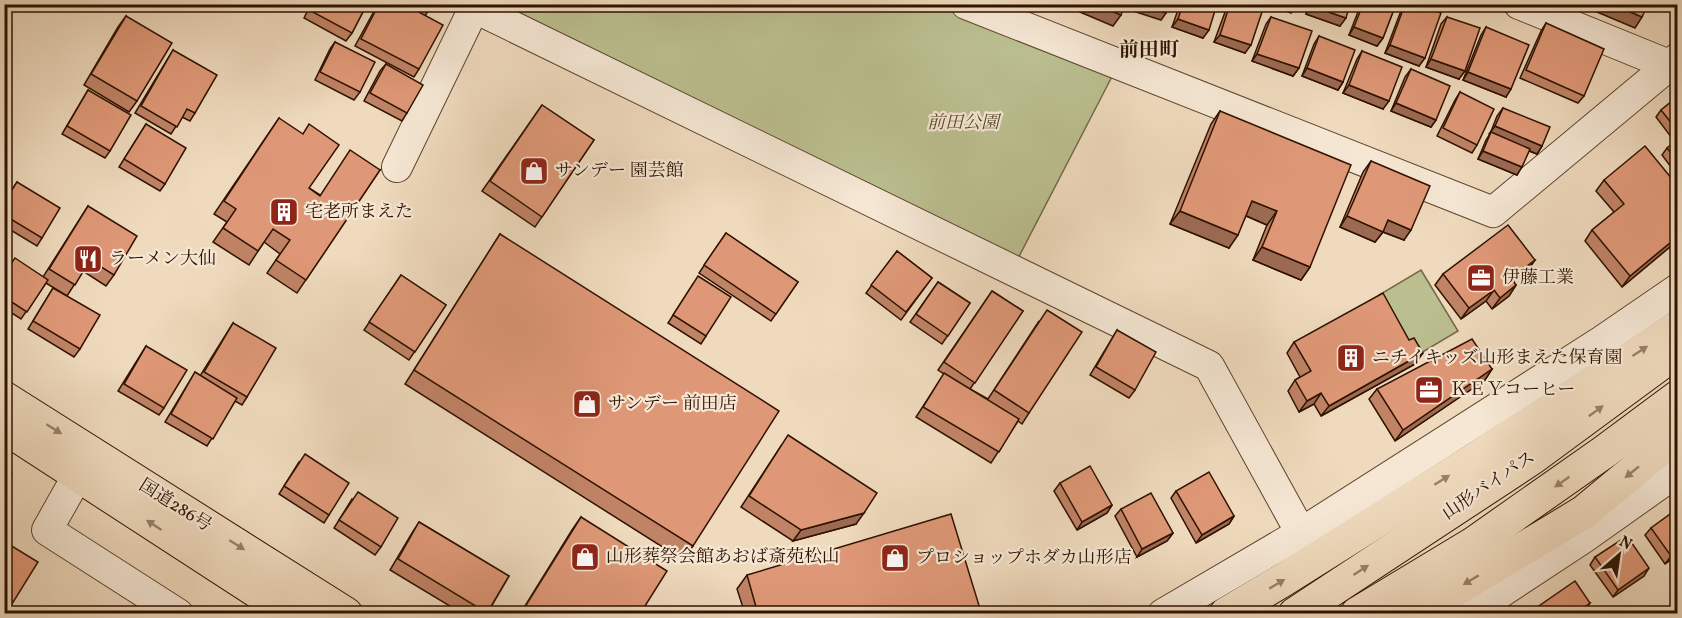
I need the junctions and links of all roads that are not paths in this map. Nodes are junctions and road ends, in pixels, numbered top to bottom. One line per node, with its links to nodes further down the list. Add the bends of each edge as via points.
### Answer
1 (966, 4): 4 (street, via 1493,212)
2 (1519, 4): 4 (street)
3 (476, 6): 5 (street); 15 (street, via 1209,366)
4 (1673, 61)
5 (397, 167)
6 (1677, 289): 15 (street)
7 (1677, 327): 20 (highway, one-way to 7, via 1477,458)
8 (1677, 351): 21 (highway, 山形バイパス, one-way to 8, via 1532,458)
9 (4, 398): 18 (highway, 国道286号, one-way to 18)
10 (1677, 398): 22 (highway, 山形バイパス, one-way to 22, via 1473,544)
11 (4, 427): 14 (highway, 国道286号)
12 (1677, 434): 23 (highway, one-way to 23, via 1584,512)
13 (1677, 471): 24 (street)
14 (78, 475): 16 (street, via 47,530); 17 (highway, 国道286号, one-way to 14)
15 (1301, 533): 19 (street)
16 (178, 614)
17 (292, 614)
18 (346, 614)
19 (1163, 614)
20 (1226, 614)
21 (1295, 614)
22 (1357, 614)
23 (1415, 614)
24 (1468, 614)

